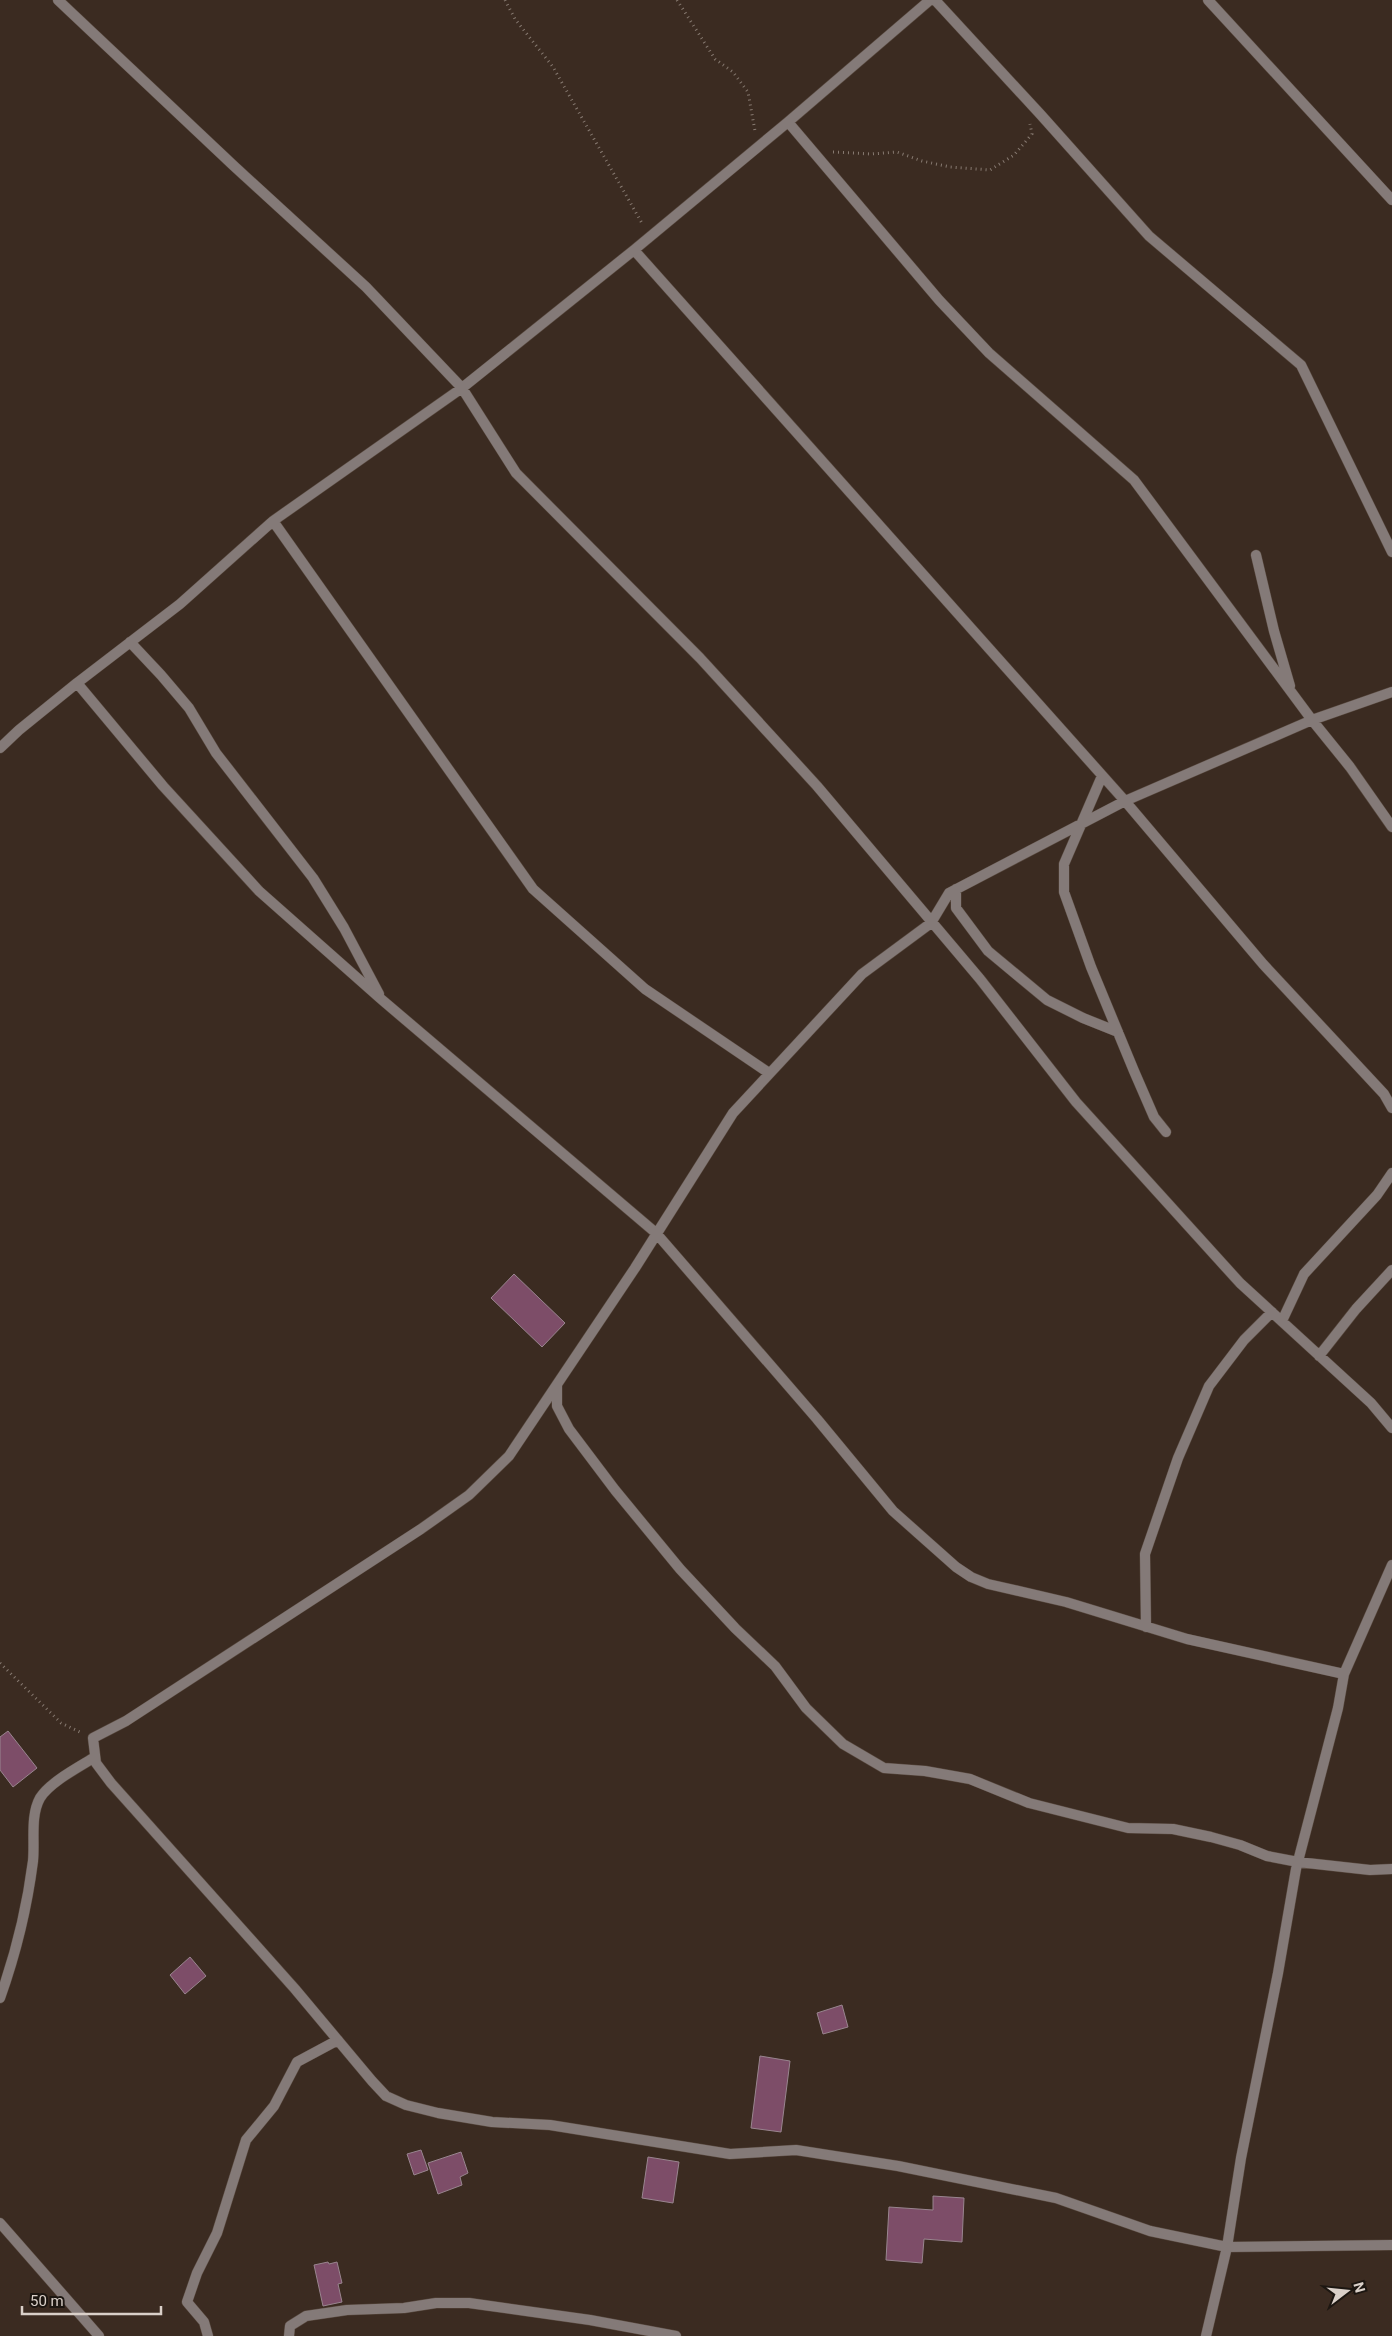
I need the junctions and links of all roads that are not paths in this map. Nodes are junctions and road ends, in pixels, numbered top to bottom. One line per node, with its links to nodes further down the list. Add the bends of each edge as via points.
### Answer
1 (58, 0): 8 (street, via 366,287)
2 (930, 0): 5 (street)
3 (935, 0): 10 (street, via 1149,236 1301,365)
4 (1208, 0): 6 (street)
5 (788, 122): 7 (street); 15 (street, via 939,300 989,353 1134,480)
6 (1392, 200)
7 (634, 250): 8 (street); 18 (street)
8 (462, 388): 9 (street); 23 (street, via 516,473 700,658 817,786)
9 (273, 521): 12 (street, via 180,604); 26 (street, via 533,889 645,989)
10 (1392, 552)
11 (1256, 555): 15 (street)
12 (130, 642): 13 (street); 24 (street, via 188,708 216,753 313,878 344,928)
13 (77, 683): 17 (street); 24 (street, via 163,786 259,891)
14 (1392, 692): 16 (street)
15 (1293, 694): 16 (street)
16 (1312, 720): 19 (street); 21 (street, via 1350,766)
17 (0, 748)
18 (1102, 776): 19 (street); 20 (street)
19 (1125, 801): 20 (street); 27 (street, via 1263,964 1384,1094)
20 (1083, 824): 22 (street); 25 (street, via 1064,864 1064,892)
21 (1392, 827)
22 (956, 889): 23 (street, via 949,893); 25 (street, via 956,908 988,951 1047,1000)
23 (932, 923): 26 (street, via 862,974); 32 (street, via 1076,1102 1240,1283)
24 (381, 999): 30 (street)
25 (1118, 1032): 28 (street, via 1154,1117)
26 (769, 1073): 30 (street, via 733,1113)
27 (1392, 1108)
28 (1166, 1132)
29 (1392, 1173): 33 (street, via 1376,1196 1304,1274)
30 (656, 1233): 35 (street); 38 (street, via 893,1511 956,1567 988,1584 1066,1602)
31 (1392, 1270): 34 (street)
32 (1272, 1312): 33 (street); 38 (street, via 1244,1340 1209,1386 1178,1458 1145,1554)
33 (1282, 1321): 34 (street)
34 (1319, 1356): 36 (street, via 1371,1403)
35 (558, 1384): 40 (street, via 510,1456 469,1495 258,1637 94,1738); 41 (street, via 557,1406 569,1428 615,1490 680,1569 775,1666 806,1708 843,1744 884,1768 970,1779 1054,1810 1128,1828 1173,1829)
36 (1392, 1428)
37 (1392, 1565): 39 (street)
38 (1146, 1626): 39 (street, via 1187,1639)
39 (1344, 1674): 41 (street)
40 (95, 1757): 43 (street, via 42,1795 36,1807 33,1859 24,1914); 44 (street, via 111,1783)
41 (1298, 1862): 42 (street, via 1370,1870); 47 (street)
42 (1392, 1869)
43 (0, 1998)
44 (338, 2040): 47 (street, via 386,2096 438,2113 492,2122 550,2125 730,2154 796,2150 898,2166 1056,2198 1150,2231); 49 (street, via 297,2062 274,2106 246,2140 217,2233 187,2302 204,2322)
45 (0, 2223): 48 (street)
46 (1392, 2245): 47 (street)
47 (1227, 2247): 52 (street)
48 (99, 2336)
49 (208, 2336)
50 (289, 2336): 51 (street, via 290,2326 306,2316 452,2303 590,2320)
51 (676, 2336)
52 (1206, 2336)

